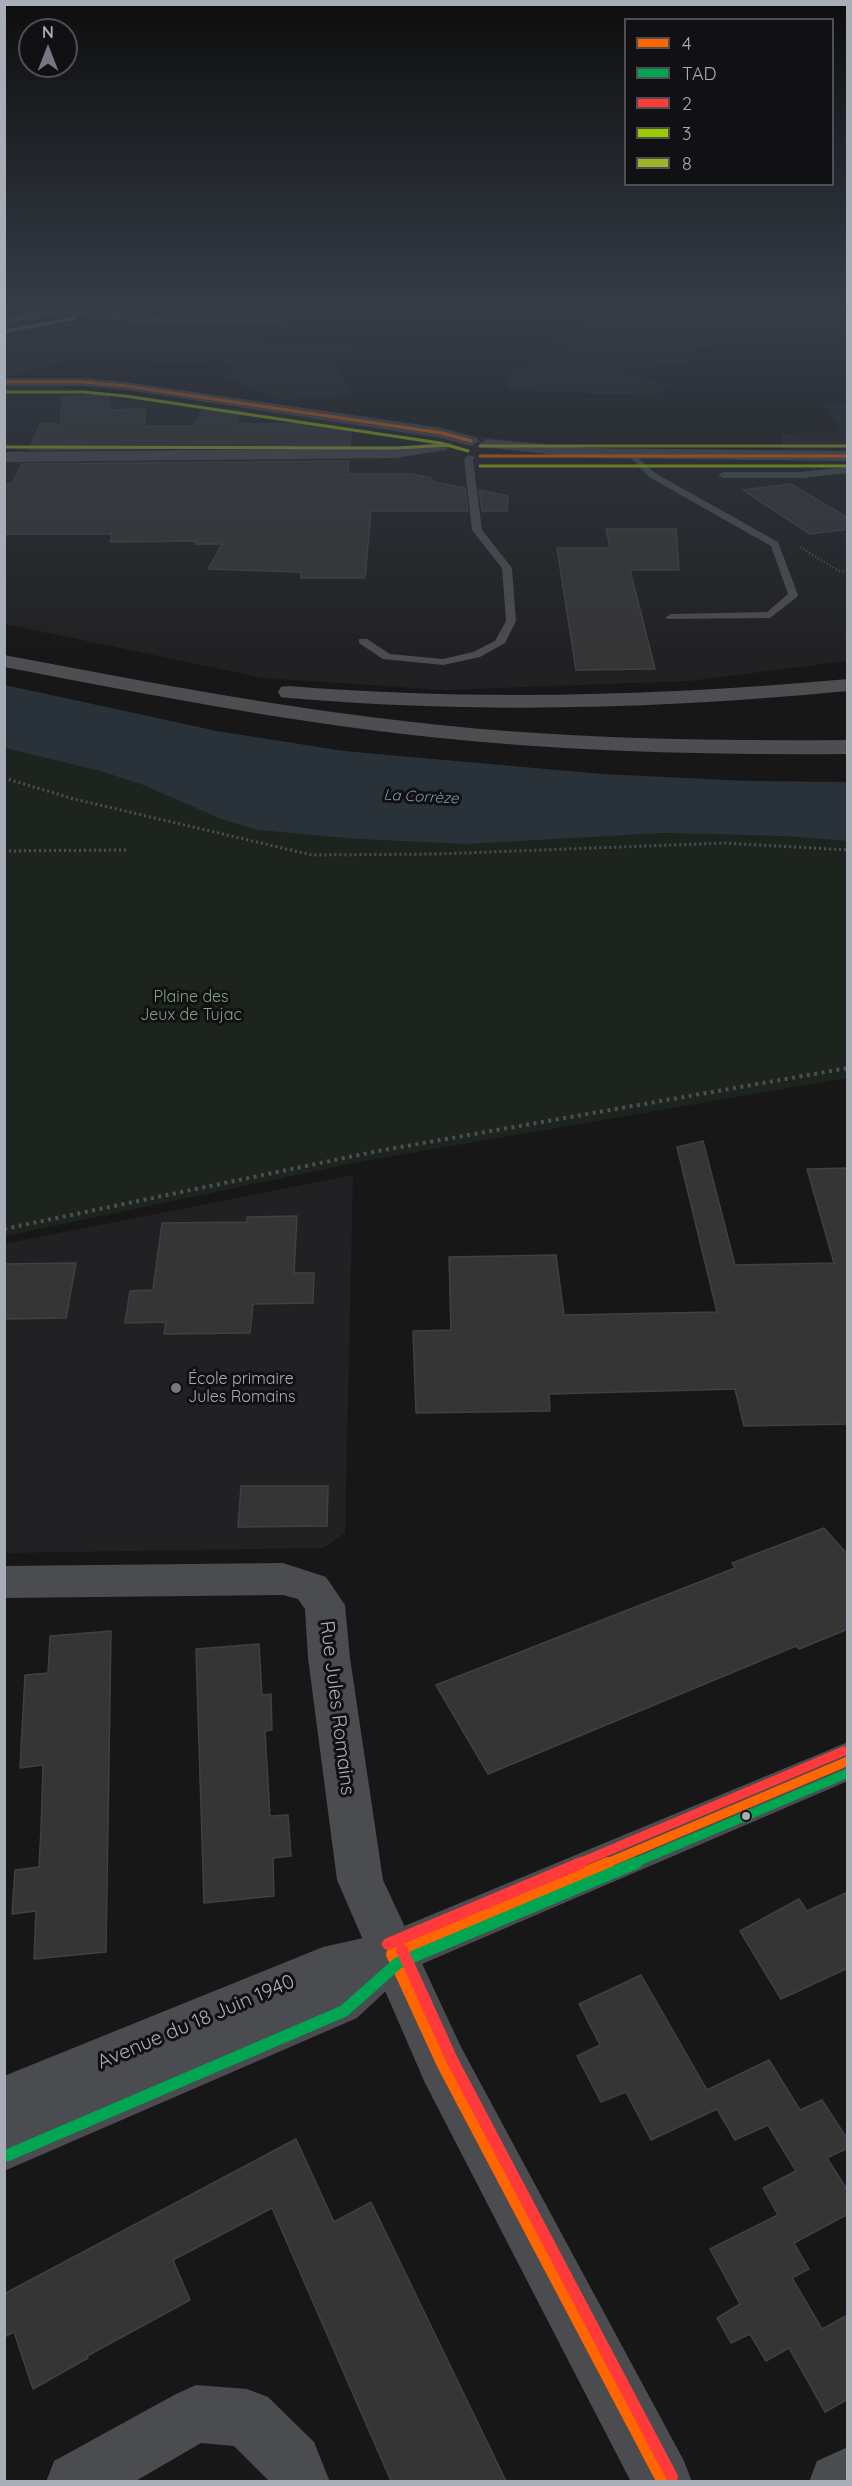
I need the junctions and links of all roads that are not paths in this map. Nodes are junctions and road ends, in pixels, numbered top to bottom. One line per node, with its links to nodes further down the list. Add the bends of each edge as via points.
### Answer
1 (379, 424): 2 (street)
2 (419, 430): 3 (street, via 438,437); 4 (street, via 456,435)
3 (445, 449): 4 (street); 6 (street, via 396,459)
4 (477, 449): 5 (street); 7 (street); 11 (lane, via 468,459 477,530 507,568 511,621 499,643 476,656 443,662 387,657)
5 (807, 456): 7 (street); 8 (street)
6 (4, 457)
7 (635, 458): 10 (lane, via 652,475 775,544 793,595 770,615)
8 (846, 466): 9 (lane, via 801,475)
9 (723, 475)
10 (671, 617)
11 (363, 641)
12 (4, 646): 14 (highway, via 161,676 395,700 637,701)
13 (4, 661): 15 (highway, via 225,702 432,731 654,747)
14 (848, 685)
15 (848, 747)
16 (4, 1582): 18 (street, Rue Jules Romains, via 283,1579 312,1588 325,1605 360,1880)
17 (848, 1761): 18 (street, Avenue du 18 Juin 1940)
18 (392, 1954): 19 (street, Avenue du 18 Juin 1940, via 323,1970); 20 (street, Avenue du 18 Juin 1940, via 340,2001); 24 (street, Rue Jules Romains, via 443,2065)
19 (4, 2102)
20 (4, 2145)
21 (848, 2476): 25 (street)
22 (75, 2481): 23 (street, via 196,2414 246,2418 293,2463)
23 (301, 2481)
24 (663, 2481)
25 (838, 2481)

